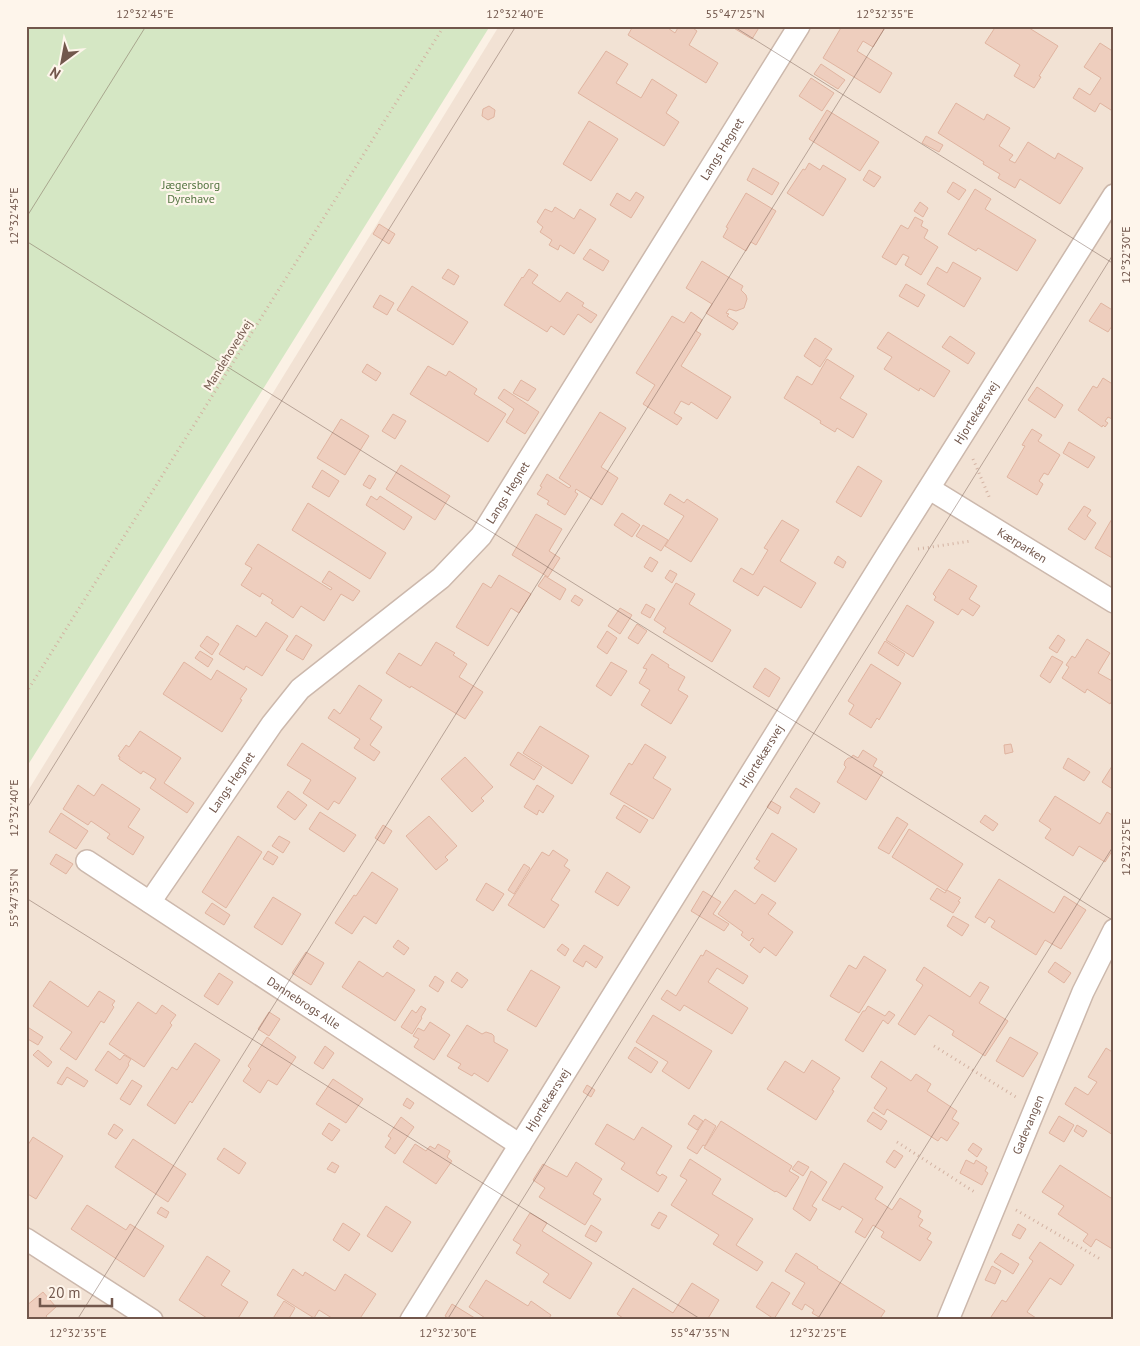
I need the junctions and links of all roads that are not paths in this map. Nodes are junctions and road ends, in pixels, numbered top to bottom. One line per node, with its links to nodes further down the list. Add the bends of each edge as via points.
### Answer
1 (799, 26): 6 (street, Langs Hegnet, via 481,536 441,578 300,689 272,724)
2 (1114, 195): 3 (street, Hjortekærsvej)
3 (930, 489): 4 (street, Kærparken); 8 (street, Hjortekærsvej)
4 (1114, 602)
5 (87, 861): 6 (street, Dannebrogs Alle)
6 (150, 902): 8 (street, Dannebrogs Alle)
7 (1114, 930): 12 (street, Gadevangen, via 1083,992)
8 (520, 1145): 11 (street, Hjortekærsvej)
9 (26, 1239): 10 (street)
10 (152, 1320)
11 (411, 1320)
12 (948, 1320)

